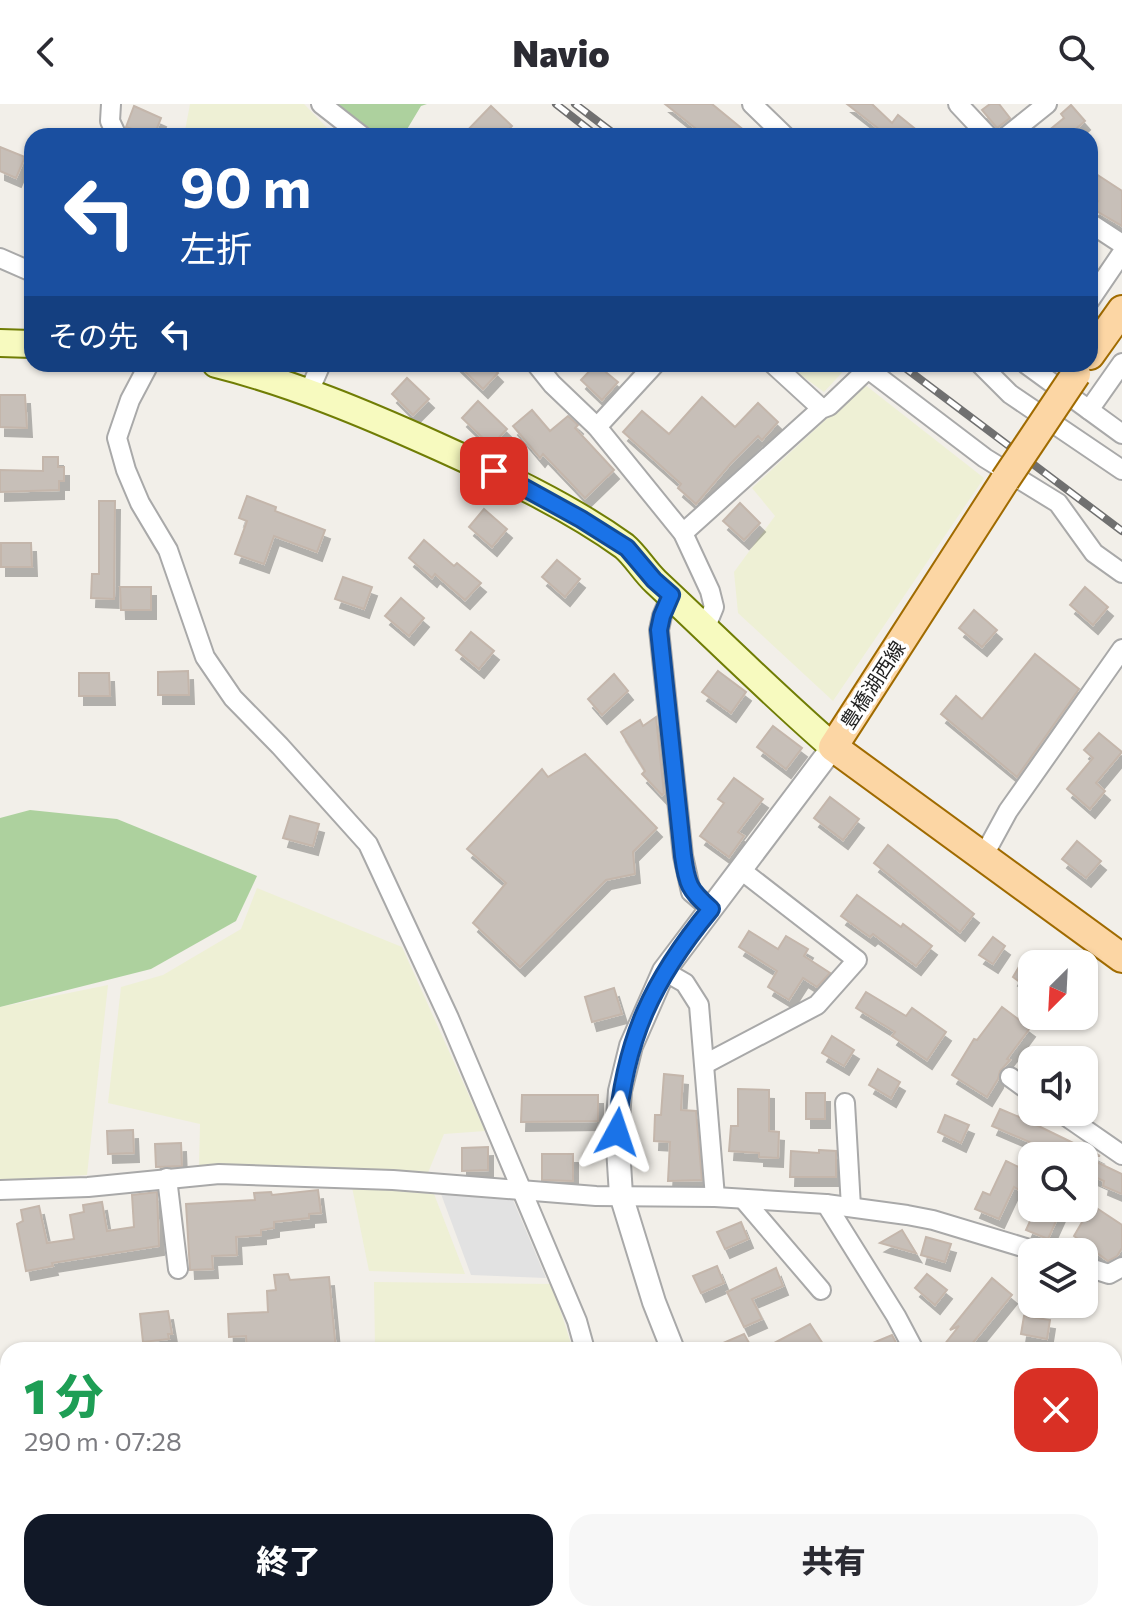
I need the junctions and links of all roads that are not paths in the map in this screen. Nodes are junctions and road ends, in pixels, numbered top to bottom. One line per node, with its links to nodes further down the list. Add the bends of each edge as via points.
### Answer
1 (111, 104): 6 (street)
2 (321, 104): 7 (street)
3 (752, 104): 8 (street)
4 (958, 104): 9 (street)
5 (1047, 104): 10 (street)
6 (113, 128)
7 (352, 128)
8 (777, 128)
9 (980, 128)
10 (1017, 128)
11 (1098, 228): 12 (street)
12 (1122, 244)
13 (1122, 253): 16 (street)
14 (0, 258): 15 (street)
15 (24, 268)
16 (1098, 288)
17 (1122, 310): 19 (main road, 豊橋湖西線)
18 (0, 343): 20 (main road)
19 (1098, 343)
20 (24, 344)
21 (1122, 363): 35 (street)
22 (145, 372): 57 (street, via 117,438 140,503 168,550 205,657 233,698 368,844)
23 (248, 372): 33 (main road)
24 (318, 372): 33 (street)
25 (542, 372): 36 (street)
26 (648, 372): 36 (street)
27 (782, 372): 34 (street)
28 (865, 372): 34 (street)
29 (872, 372): 40 (street, via 985,458 1058,503 1094,553)
30 (988, 372): 38 (street, via 1010,394)
31 (1044, 372): 35 (street)
32 (1078, 372): 44 (main road, 豊橋湖西線, bridge)
33 (308, 394): 41 (main road, via 494,471 581,519 627,548)
34 (821, 408): 39 (street)
35 (1089, 410): 37 (street)
36 (597, 427): 39 (street)
37 (1122, 434)
38 (1122, 470)
39 (683, 533): 42 (street, via 714,607)
40 (1122, 573)
41 (671, 595): 42 (main road); 47 (street, via 659,630 683,856 691,892)
42 (705, 629): 44 (main road)
43 (1122, 649): 45 (street, via 1008,811)
44 (833, 747): 45 (main road, 豊橋湖西線); 46 (street)
45 (984, 855): 48 (main road, 豊橋湖西線)
46 (741, 870): 47 (street); 50 (street, via 857,960 817,1005)
47 (711, 909): 49 (street)
48 (1122, 958)
49 (664, 971): 50 (street, via 685,983 699,1005); 59 (street, via 636,1033 620,1091)
50 (705, 1064): 60 (street)
51 (1010, 1077): 52 (street)
52 (1018, 1083)
53 (845, 1103): 63 (street)
54 (1080, 1126): 55 (street)
55 (1122, 1155)
56 (167, 1178): 57 (street, via 309,1176); 58 (street); 66 (street)
57 (521, 1188): 59 (street); 69 (street)
58 (0, 1190)
59 (621, 1195): 60 (street); 70 (street)
60 (715, 1197): 61 (street)
61 (744, 1200): 62 (street); 68 (street)
62 (826, 1204): 63 (street); 71 (street)
63 (851, 1207): 64 (street, via 933,1220)
64 (1018, 1246)
65 (1122, 1267): 67 (street, via 1109,1274)
66 (178, 1269)
67 (1098, 1270)
68 (821, 1290)
69 (583, 1342)
70 (670, 1342)
71 (910, 1342)

